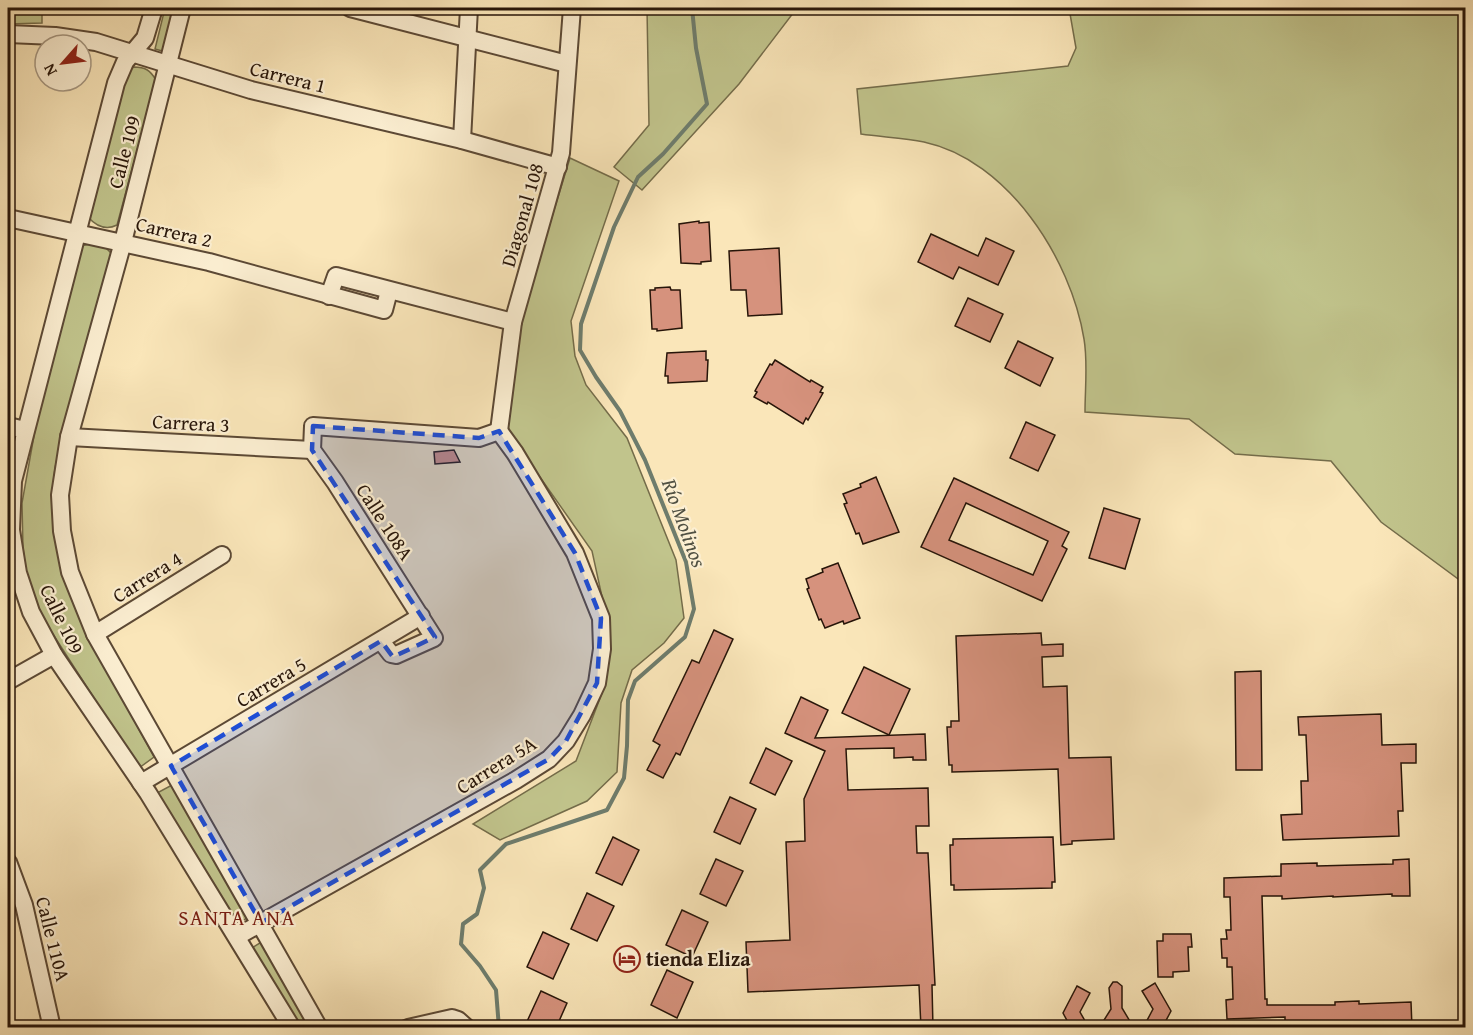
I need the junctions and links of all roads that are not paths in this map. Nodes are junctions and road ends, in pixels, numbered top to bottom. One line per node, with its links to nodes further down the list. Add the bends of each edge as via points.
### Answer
1 (154, 8): 8 (street, Calle 109, via 149,30)
2 (182, 8): 9 (street, Calle 109)
3 (350, 8): 7 (street)
4 (469, 8): 7 (street)
5 (572, 8): 10 (street, Diagonal 108)
6 (8, 34): 8 (street, Carrera 1, via 96,42)
7 (466, 38): 10 (street); 11 (street)
8 (133, 53): 9 (street, Carrera 1); 14 (street, Calle 109, via 119,73)
9 (169, 64): 11 (street, Carrera 1, via 251,90); 15 (street, Calle 109)
10 (567, 64): 12 (street, Diagonal 108)
11 (462, 140): 12 (street, Carrera 1)
12 (558, 167): 16 (street, Diagonal 108)
13 (8, 218): 14 (street, Carrera 2)
14 (77, 232): 15 (street, Carrera 2); 18 (street, Calle 109)
15 (123, 242): 16 (street, Carrera 2, via 384,310 389,291); 20 (street, Calle 109)
16 (513, 322): 19 (street, Diagonal 108)
17 (8, 426): 18 (street)
18 (25, 430): 26 (street, Calle 109, via 13,481 11,530 18,573 31,612)
19 (499, 431): 21 (street, via 479,438 313,426); 31 (street, Carrera 5A, via 575,553 601,618 597,683 582,715 549,759)
20 (69, 437): 21 (street, Carrera 3); 24 (street, Calle 109, via 60,495 62,531 70,572)
21 (312, 450): 23 (street, Calle 108A)
22 (222, 555): 24 (street, Carrera 4)
23 (421, 616): 25 (street, Carrera 5); 25 (street, Calle 108A, via 434,638 396,655)
24 (95, 634): 28 (street, Calle 109)
25 (381, 641): 28 (street, Carrera 5)
26 (54, 655): 27 (street); 29 (street, Calle 109)
27 (8, 681)
28 (171, 766): 29 (street, Carrera 5); 31 (street, Calle 109)
29 (141, 783): 32 (street, Calle 109)
30 (8, 862): 34 (street, Calle 110A, via 24,905)
31 (261, 923): 32 (street, Carrera 5A); 36 (street, Calle 109)
32 (238, 936): 35 (street, Calle 109)
33 (466, 1026): 37 (street, via 452,1018)
34 (52, 1028)
35 (292, 1028)
36 (319, 1028)
37 (408, 1028)

